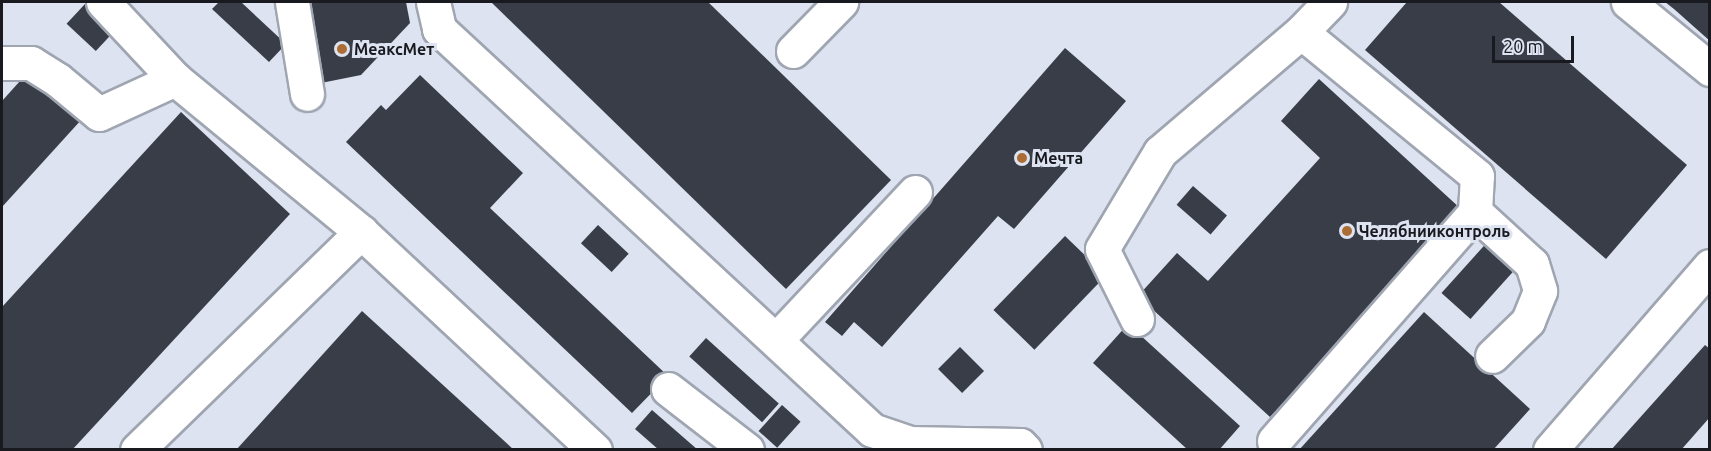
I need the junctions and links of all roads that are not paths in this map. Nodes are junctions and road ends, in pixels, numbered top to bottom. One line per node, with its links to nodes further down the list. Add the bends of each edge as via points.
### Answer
1 (103, 2): 11 (lane)
2 (292, 2): 12 (lane)
3 (433, 2): 18 (lane, via 439,29)
4 (841, 2): 8 (lane)
5 (1330, 2): 7 (lane)
6 (1628, 2): 10 (lane)
7 (1301, 32): 14 (lane, via 1476,176); 17 (lane, via 1160,152 1102,249)
8 (793, 51)
9 (2, 63): 11 (lane, via 31,63 99,114)
10 (1710, 69)
11 (175, 79): 15 (lane)
12 (307, 94)
13 (915, 192): 18 (lane)
14 (1475, 212): 19 (lane, via 1533,264 1539,291 1528,321); 22 (lane)
15 (360, 232): 23 (lane); 24 (lane)
16 (1710, 266): 27 (lane)
17 (1137, 319)
18 (776, 340): 21 (lane)
19 (1492, 356)
20 (668, 389): 25 (lane)
21 (863, 440): 26 (lane, via 1020,446)
22 (1274, 441)
23 (137, 450)
24 (595, 450)
25 (747, 450)
26 (1025, 450)
27 (1550, 450)

